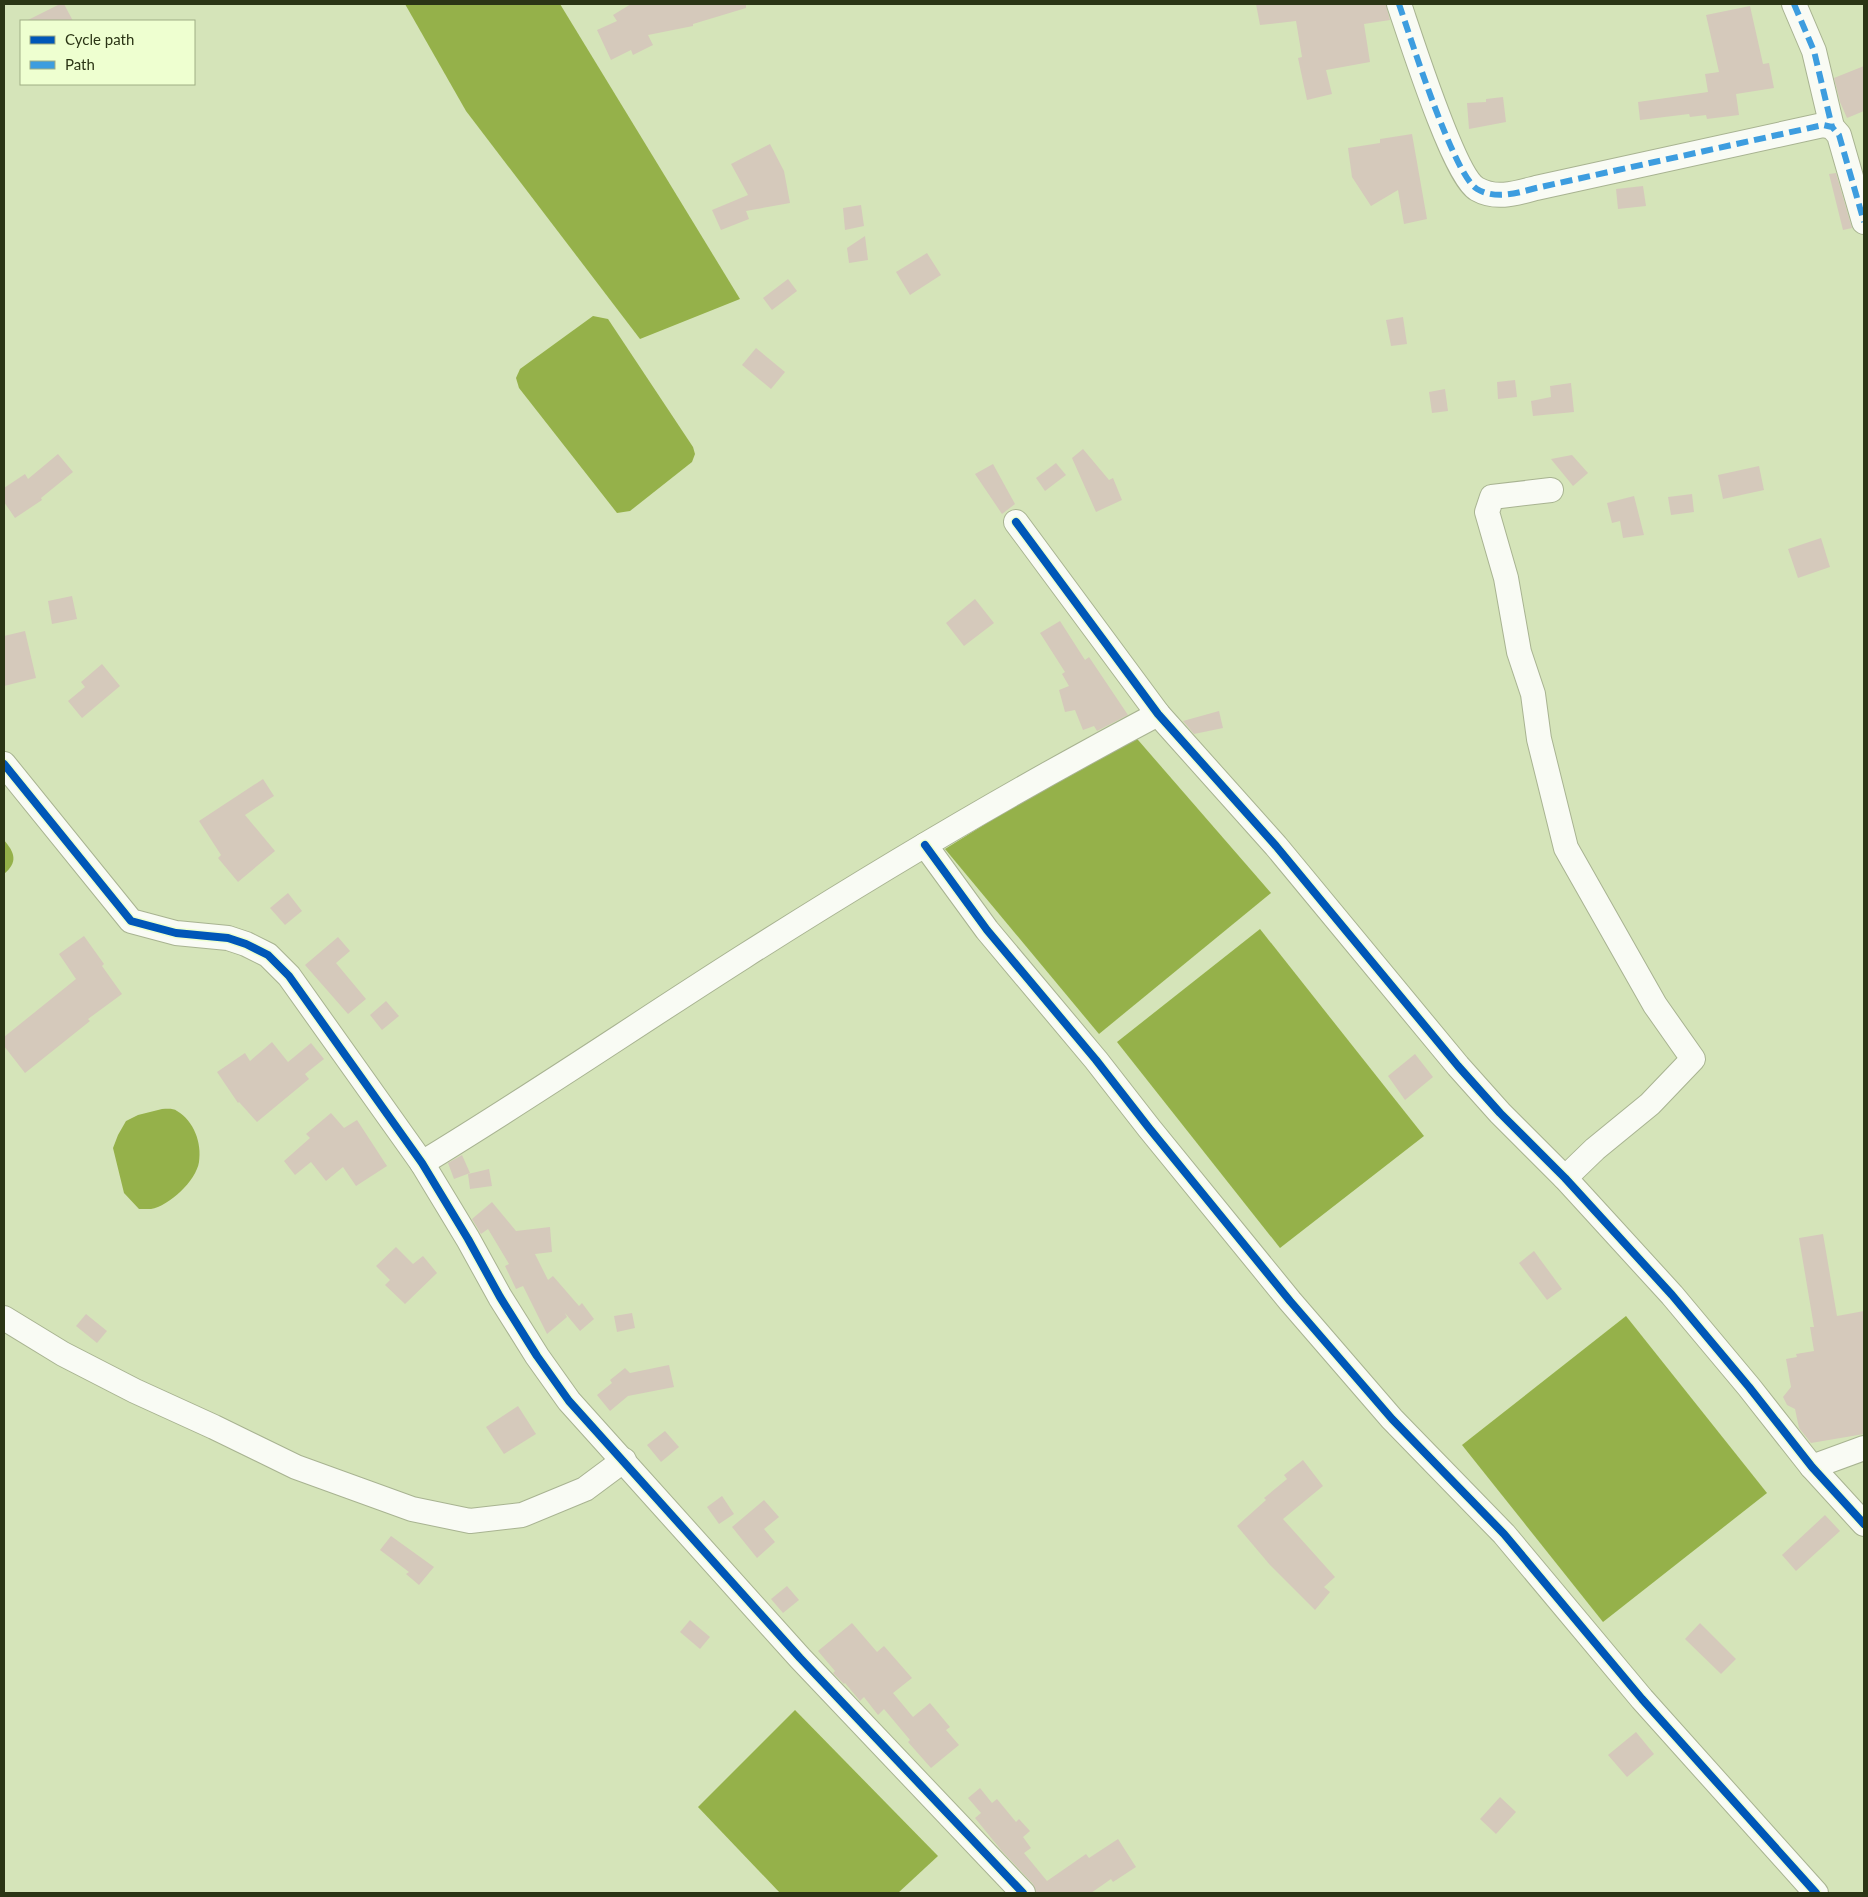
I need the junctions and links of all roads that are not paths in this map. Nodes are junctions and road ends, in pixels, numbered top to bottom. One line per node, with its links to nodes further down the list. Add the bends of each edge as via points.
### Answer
1 (1399, 4): 3 (street, via 1446,137 1465,176 1476,188 1491,195 1512,194 1813,126)
2 (1794, 4): 3 (street, via 1814,50)
3 (1832, 128): 4 (street, via 1839,135)
4 (1864, 222)
5 (1551, 490): 11 (street, via 1492,497 1487,512 1506,578 1519,652 1533,694 1539,739 1566,848 1654,1005 1693,1059 1650,1104)
6 (1016, 522): 7 (street)
7 (1158, 714): 9 (street); 11 (street, via 1276,846 1458,1066)
8 (4, 764): 10 (street, via 131,921 176,933 228,938 246,944 275,962 289,976)
9 (925, 845): 10 (street); 18 (street, via 987,930 1290,1301 1392,1419 1504,1534 1642,1699)
10 (422, 1163): 14 (street, via 537,1356 570,1400)
11 (1564, 1178): 15 (street, via 1672,1295)
12 (4, 1318): 14 (street, via 103,1375 296,1467 412,1509 470,1521 522,1515 585,1489)
13 (1864, 1448): 15 (street)
14 (624, 1460): 17 (street, via 800,1658)
15 (1812, 1467): 16 (street)
16 (1864, 1524)
17 (1023, 1893)
18 (1816, 1893)

